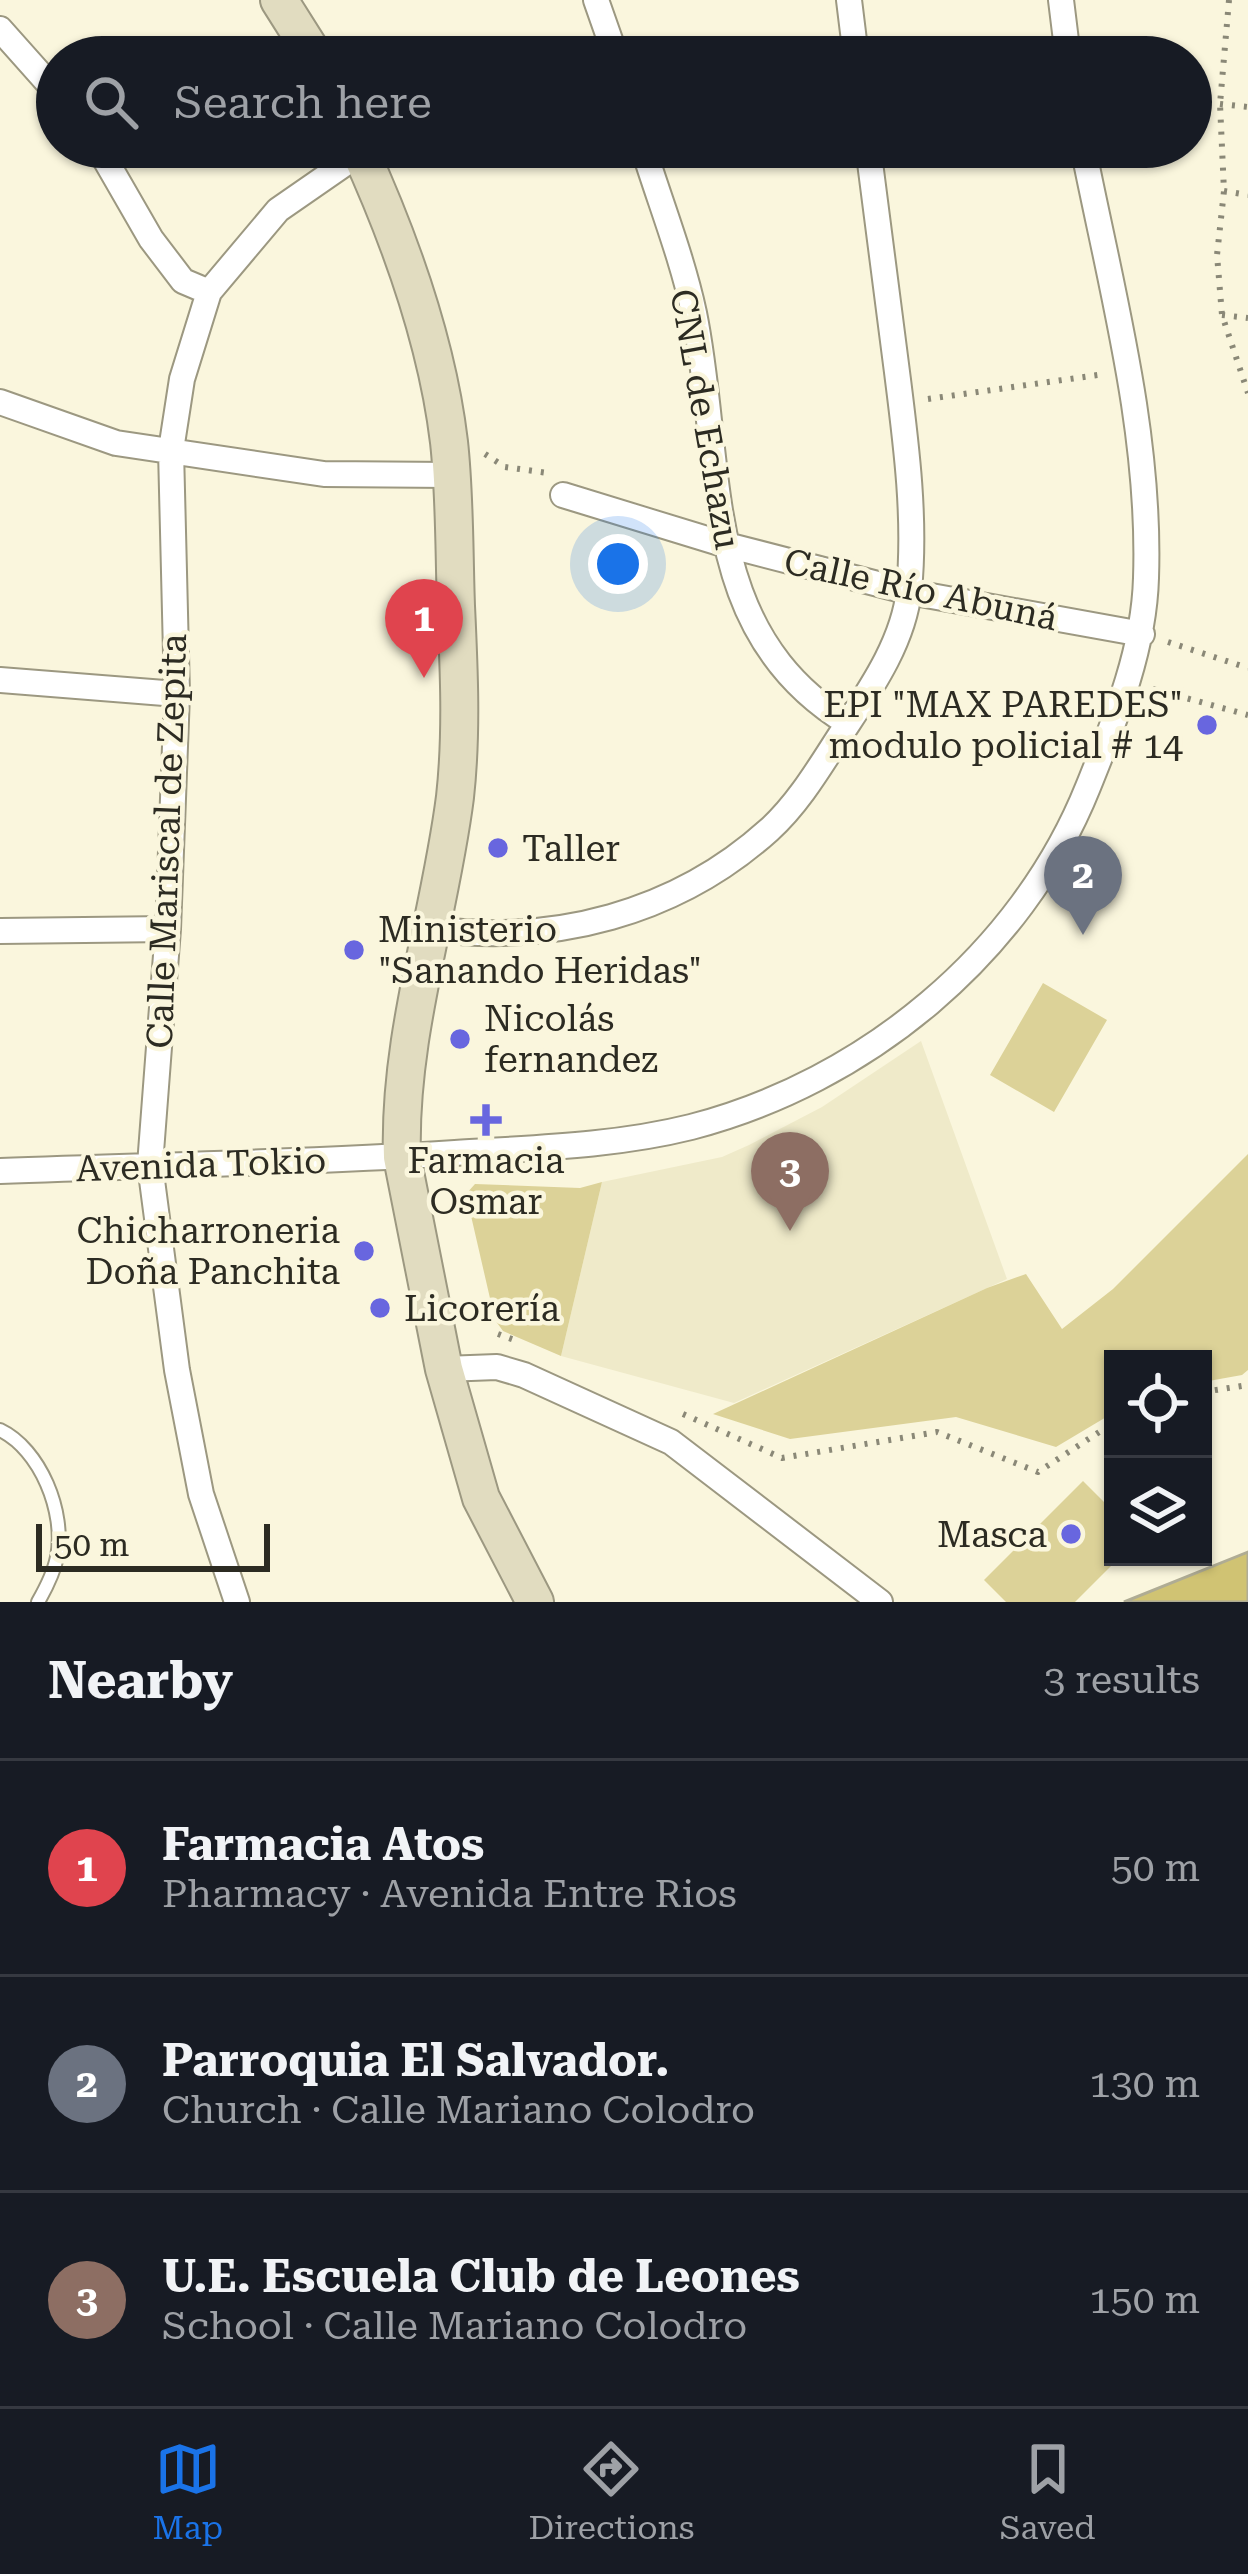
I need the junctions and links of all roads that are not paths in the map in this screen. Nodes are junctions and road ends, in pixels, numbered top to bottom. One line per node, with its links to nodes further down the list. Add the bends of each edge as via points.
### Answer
1 (279, 0): 6 (main road)
2 (596, 0): 7 (street)
3 (849, 0): 8 (street)
4 (1061, 0): 9 (street)
5 (0, 29): 10 (street)
6 (302, 36)
7 (609, 36)
8 (853, 36)
9 (1065, 36)
10 (36, 69)
11 (110, 168): 17 (street, via 183,281)
12 (336, 168): 17 (street, Calle Mariscal de Zepita, via 278,210)
13 (369, 168): 20 (main road, via 416,299 443,404)
14 (649, 168): 22 (street, CNL de Echazu, via 694,313)
15 (871, 168): 23 (street, via 909,482)
16 (1087, 168): 24 (street, Avenida Tokio, via 1128,370 1144,504)
17 (209, 292): 19 (street, Calle Mariscal de Zepita)
18 (0, 403): 19 (street, via 116,443)
19 (171, 450): 20 (street, via 324,474); 26 (street, Calle Mariscal de Zepita)
20 (451, 476): 29 (main road, via 459,750)
21 (563, 495): 22 (street, Calle Río Abuná)
22 (723, 544): 23 (street, Calle Río Abuná); 27 (street, CNL de Echazu, via 749,618 780,668)
23 (909, 592): 24 (street, Calle Río Abuná); 27 (street, via 875,684)
24 (1142, 634): 31 (street, Avenida Tokio, via 1072,826 1034,889 980,956 859,1055 783,1095 692,1126 612,1142)
25 (0, 680): 26 (street)
26 (177, 694): 28 (street, Calle Mariscal de Zepita)
27 (848, 723): 29 (street, via 770,829 653,903 566,929)
28 (168, 929): 30 (street); 32 (street, Calle Mariscal de Zepita)
29 (432, 929): 31 (main road)
30 (0, 931)
31 (402, 1157): 32 (street, Avenida Tokio); 34 (main road)
32 (150, 1166): 33 (street, Avenida Tokio); 37 (street, Calle Mariscal de Zepita, via 196,1473)
33 (0, 1171)
34 (444, 1369): 38 (main road, via 481,1498); 39 (street, via 524,1375 671,1442)
35 (0, 1430): 36 (lane, via 40,1468 56,1515 58,1554)
36 (38, 1602)
37 (237, 1602)
38 (535, 1602)
39 (880, 1602)

